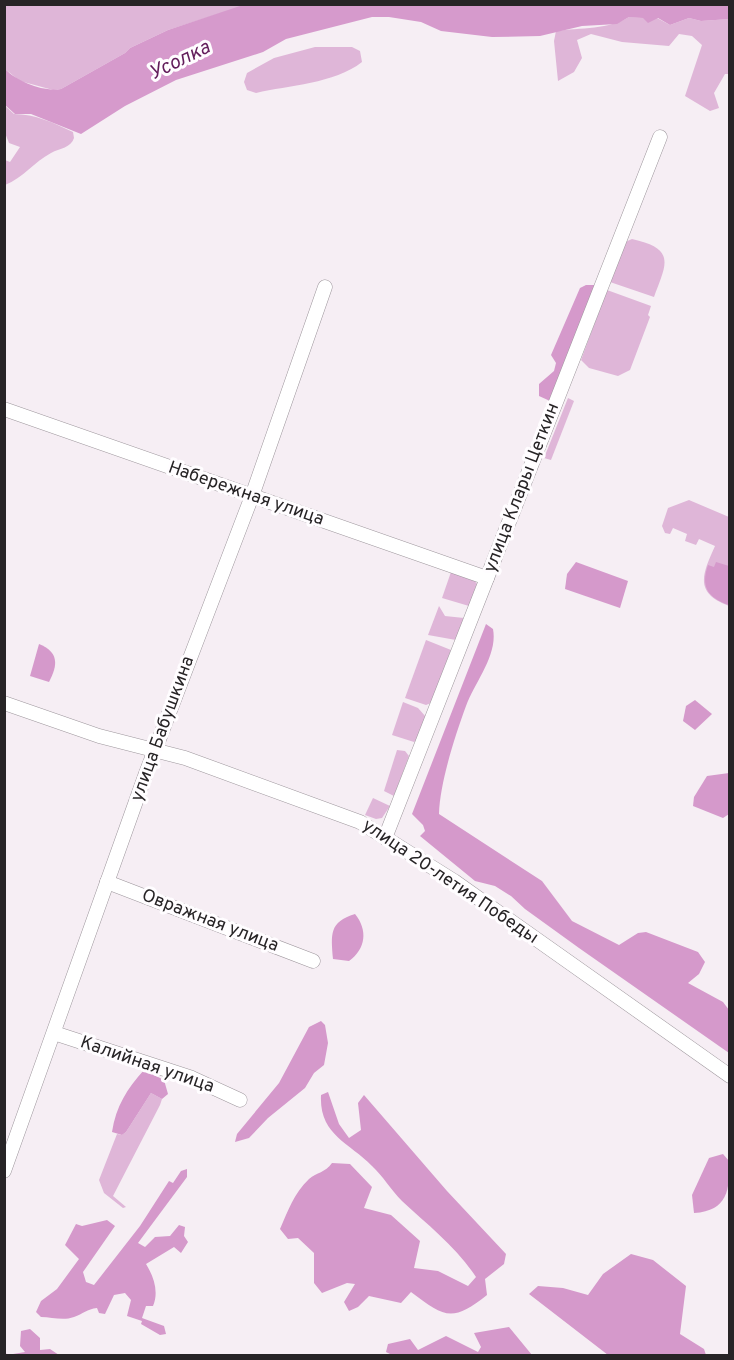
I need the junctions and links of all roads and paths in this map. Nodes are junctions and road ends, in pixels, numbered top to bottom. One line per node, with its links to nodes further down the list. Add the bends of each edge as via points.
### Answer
1 (660, 137): 5 (street, улица Клары Цеткин)
2 (325, 287): 4 (street, улица Бабушкина)
3 (4, 409): 4 (street, Набережная улица)
4 (252, 496): 5 (street, Набережная улица); 7 (street, улица Бабушкина)
5 (487, 579): 8 (street, улица Клары Цеткин)
6 (4, 702): 7 (street, улица 20-летия Победы, via 99,736)
7 (155, 749): 8 (street, улица 20-летия Победы, via 350,817); 9 (street, улица Бабушкина)
8 (385, 838): 12 (street, улица 20-летия Победы, via 454,881)
9 (107, 882): 10 (street, Овражная улица); 11 (street, улица Бабушкина)
10 (313, 961)
11 (54, 1033): 13 (street, Калийная улица, via 192,1078); 14 (street, улица Бабушкина)
12 (729, 1076)
13 (240, 1100)
14 (4, 1171)

